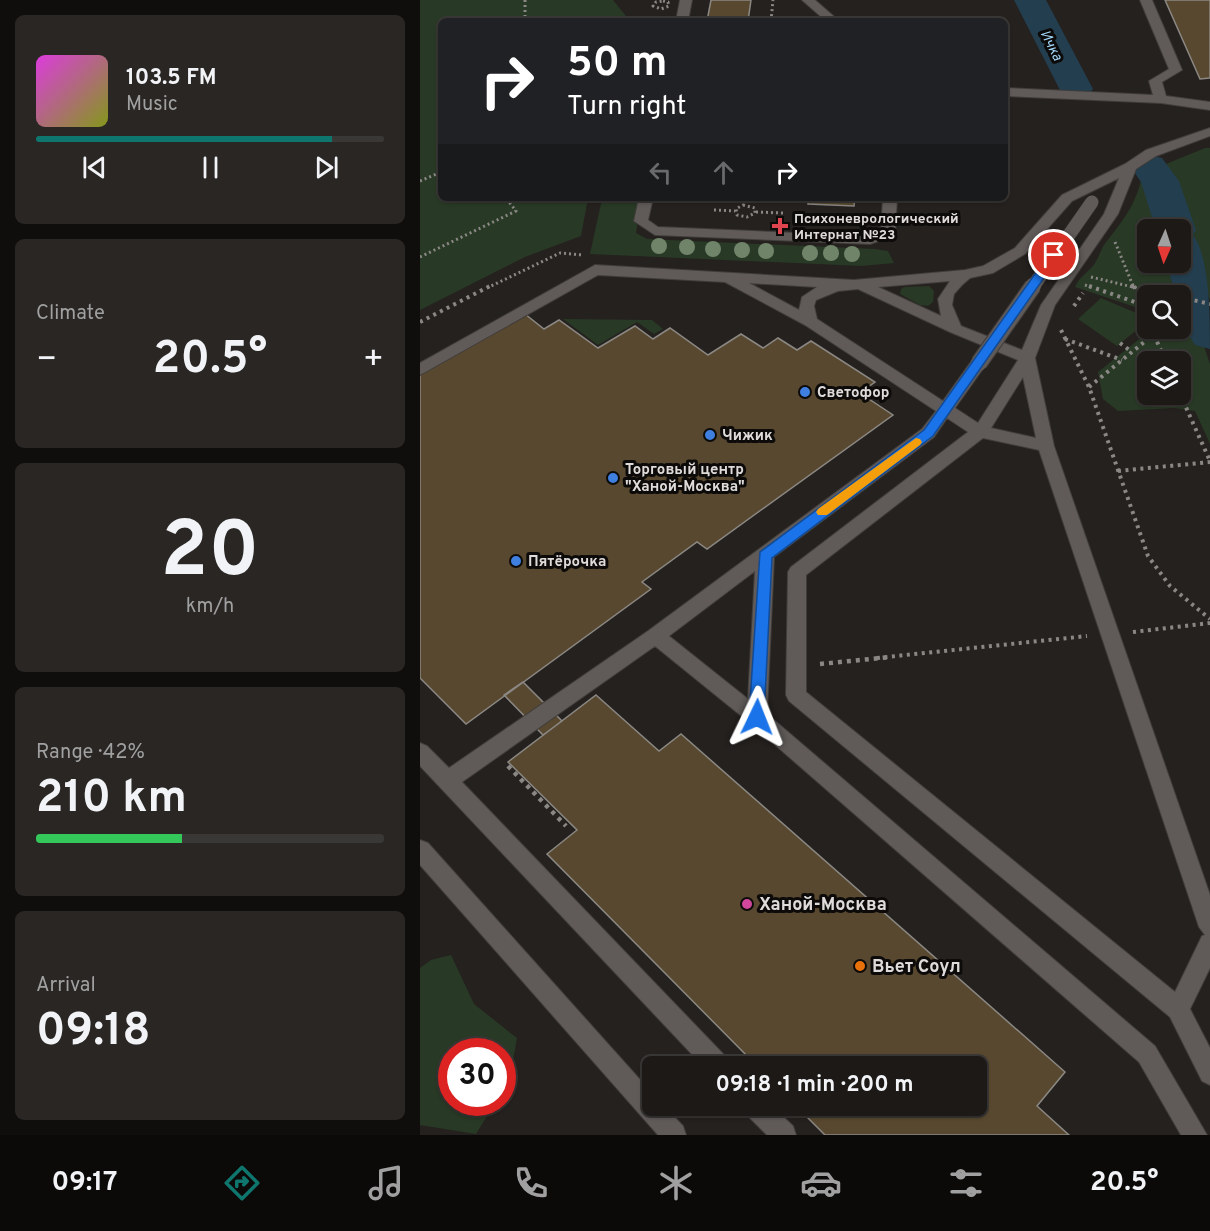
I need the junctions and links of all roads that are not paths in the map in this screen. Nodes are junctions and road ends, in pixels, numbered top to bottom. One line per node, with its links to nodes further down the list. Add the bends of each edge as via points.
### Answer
1 (686, 0): 4 (street)
2 (808, 0): 5 (street)
3 (1146, 0): 7 (street, via 1176,70 1155,81)
4 (683, 18)
5 (829, 18)
6 (1008, 92): 7 (street)
7 (1161, 99): 8 (street)
8 (1210, 106)
9 (1210, 132): 10 (street, via 1151,153)
10 (1130, 167): 13 (street, via 1067,198 1020,251 1006,261); 18 (street, via 1111,214 1048,305); 22 (street, bridge, via 1092,201 928,433)
11 (645, 201): 12 (street, via 641,221 655,231 870,240 888,233)
12 (890, 201)
13 (965, 275): 15 (street); 17 (street, via 947,291 944,302 946,314)
14 (726, 277): 15 (street); 16 (street); 19 (street, via 596,270)
15 (861, 285): 16 (street, via 819,291 808,299); 17 (street)
16 (810, 322): 20 (street)
17 (956, 329): 18 (street)
18 (1027, 358): 20 (street); 21 (street)
19 (420, 370)
20 (980, 432): 21 (street); 30 (street, via 797,572 796,695)
21 (1046, 446): 28 (street)
22 (765, 555): 23 (street); 24 (street)
23 (655, 636): 24 (street); 26 (street)
24 (757, 717): 36 (street, via 1147,1054)
25 (420, 752): 26 (street)
26 (448, 780): 31 (street)
27 (420, 850): 34 (street)
28 (1210, 927)
29 (1210, 944): 30 (street)
30 (1178, 1009): 32 (street)
31 (710, 1056)
32 (1210, 1073)
33 (766, 1116): 35 (street)
34 (674, 1135)
35 (784, 1135)
36 (1195, 1135)

